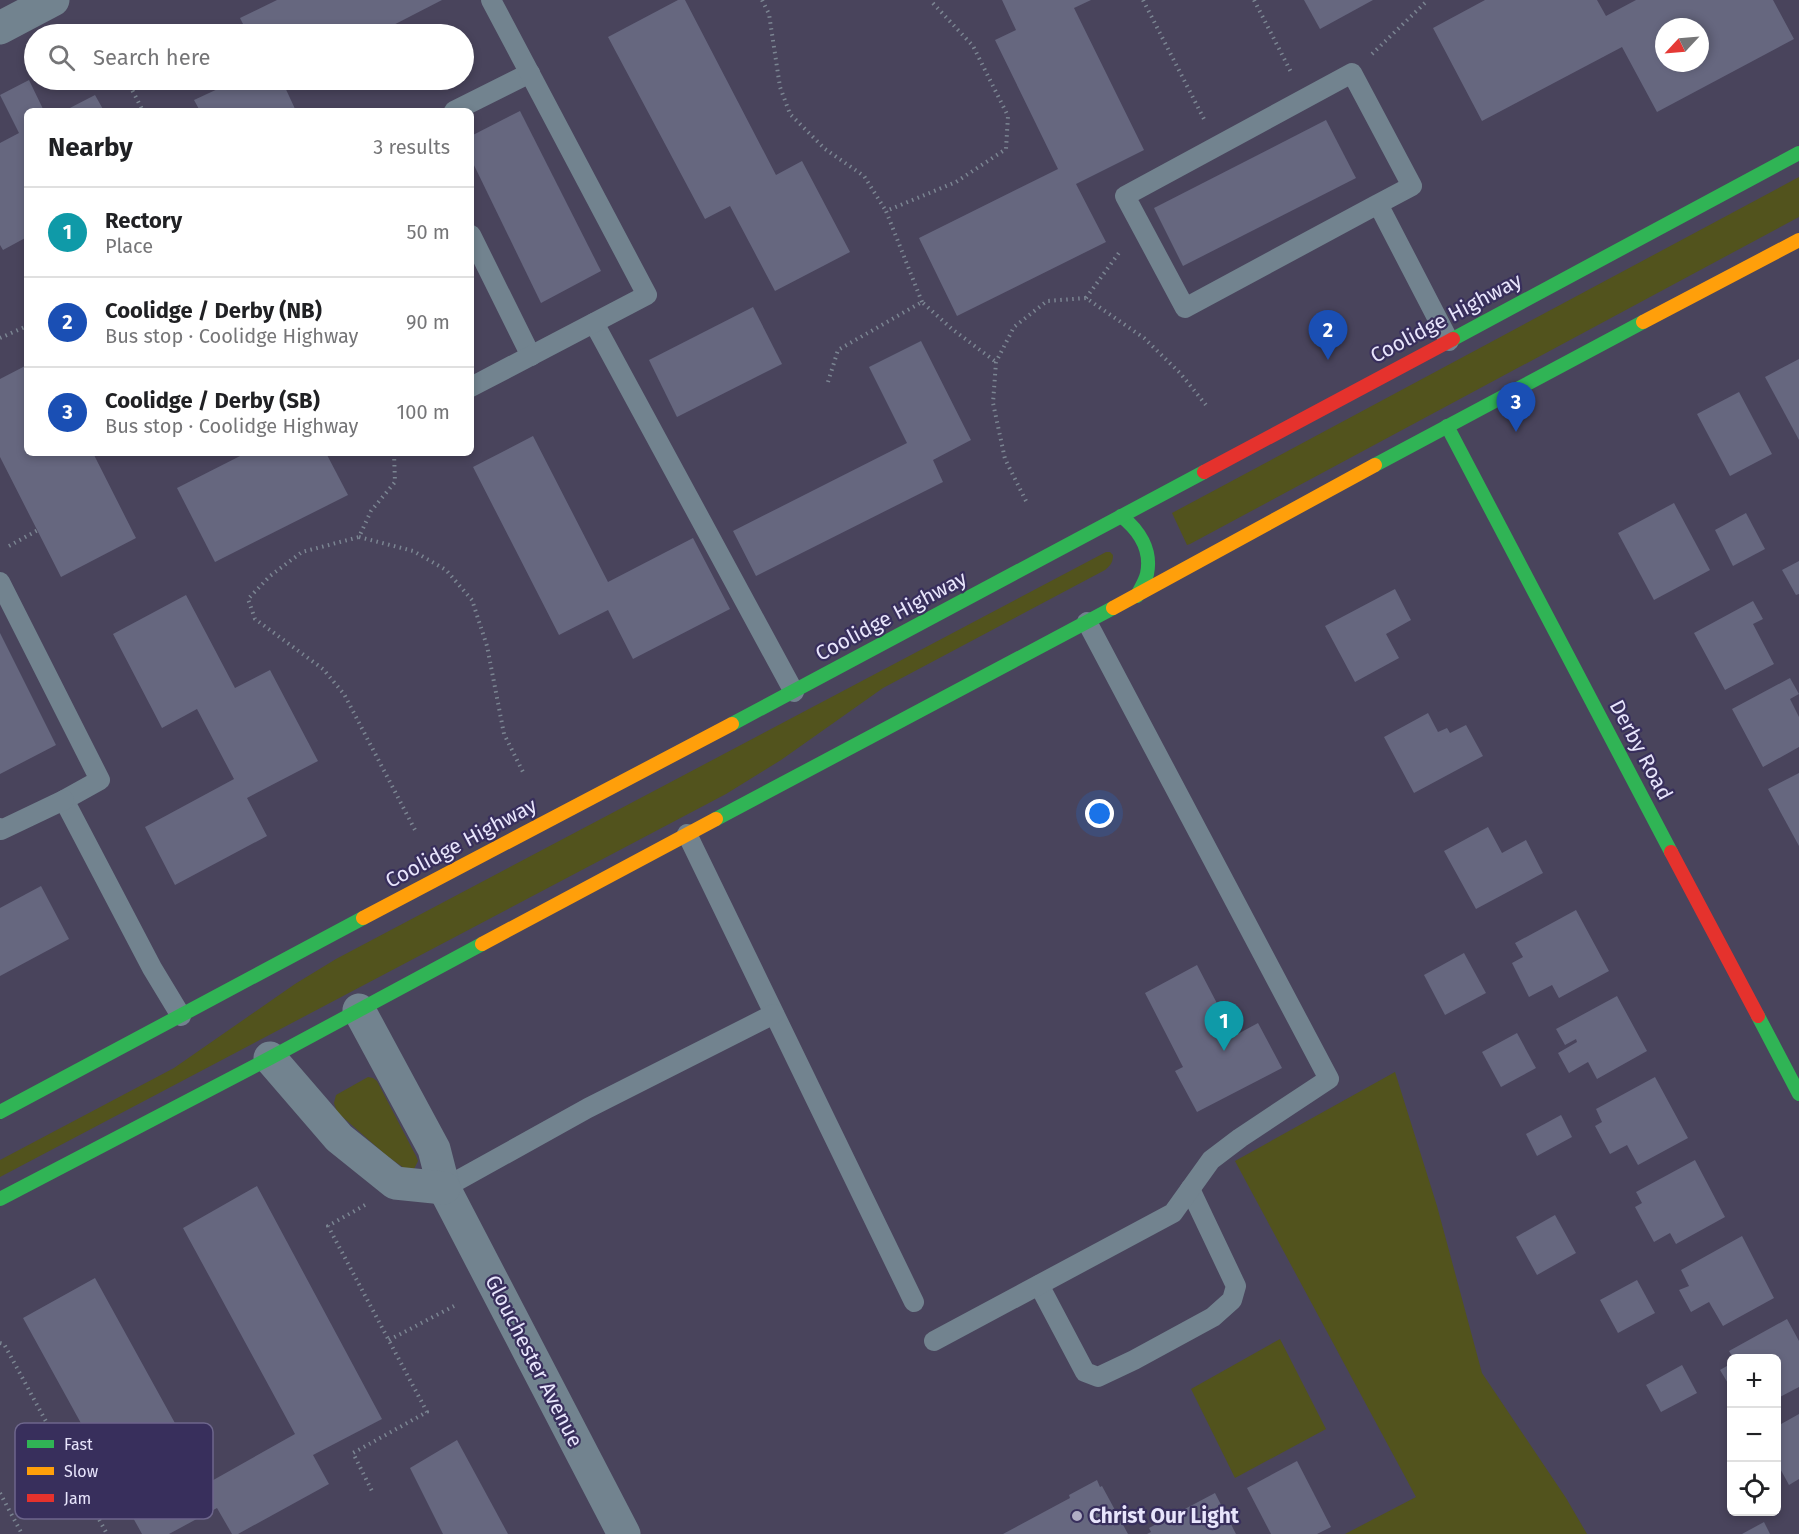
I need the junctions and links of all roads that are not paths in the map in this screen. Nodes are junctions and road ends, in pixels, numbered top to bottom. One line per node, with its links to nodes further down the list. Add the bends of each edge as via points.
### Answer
1 (54, 0): 3 (street)
2 (491, 0): 4 (lane)
3 (0, 28)
4 (530, 73): 5 (lane); 10 (lane, via 647,295)
5 (460, 108)
6 (1799, 153): 11 (main road, Coolidge Highway)
7 (1378, 204): 7 (lane, via 1412,186 1352,73 1125,196 1185,308); 11 (lane)
8 (1799, 240): 14 (main road)
9 (474, 241): 12 (lane)
10 (594, 323): 12 (lane); 19 (lane)
11 (1449, 340): 15 (main road, Coolidge Highway)
12 (531, 356): 13 (lane)
13 (474, 385)
14 (1447, 426): 17 (main road); 27 (main road, Derby Road)
15 (1121, 516): 17 (main road, via 1141,534 1149,563); 19 (main road, Coolidge Highway)
16 (0, 582): 20 (lane, via 100,780)
17 (1137, 596): 18 (main road)
18 (1087, 622): 22 (main road); 30 (lane, via 1329,1079 1211,1160)
19 (794, 692): 25 (main road, Coolidge Highway)
20 (64, 800): 21 (lane); 25 (lane)
21 (0, 828)
22 (687, 834): 23 (main road); 24 (lane)
23 (359, 1010): 26 (main road); 29 (street, Glouchester Avenue, via 434,1149)
24 (774, 1014): 29 (lane, via 588,1108); 33 (lane)
25 (181, 1016): 28 (main road, Coolidge Highway)
26 (270, 1058): 29 (street, via 339,1138 395,1183); 31 (main road)
27 (1799, 1094)
28 (0, 1112)
29 (444, 1188): 35 (street, Glouchester Avenue)
30 (1190, 1189): 32 (lane, via 1173,1213); 32 (lane, via 1236,1286 1232,1300 1213,1317 1098,1377 1085,1372)
31 (0, 1199)
32 (1039, 1285): 34 (lane)
33 (914, 1302)
34 (934, 1341)
35 (624, 1534)

